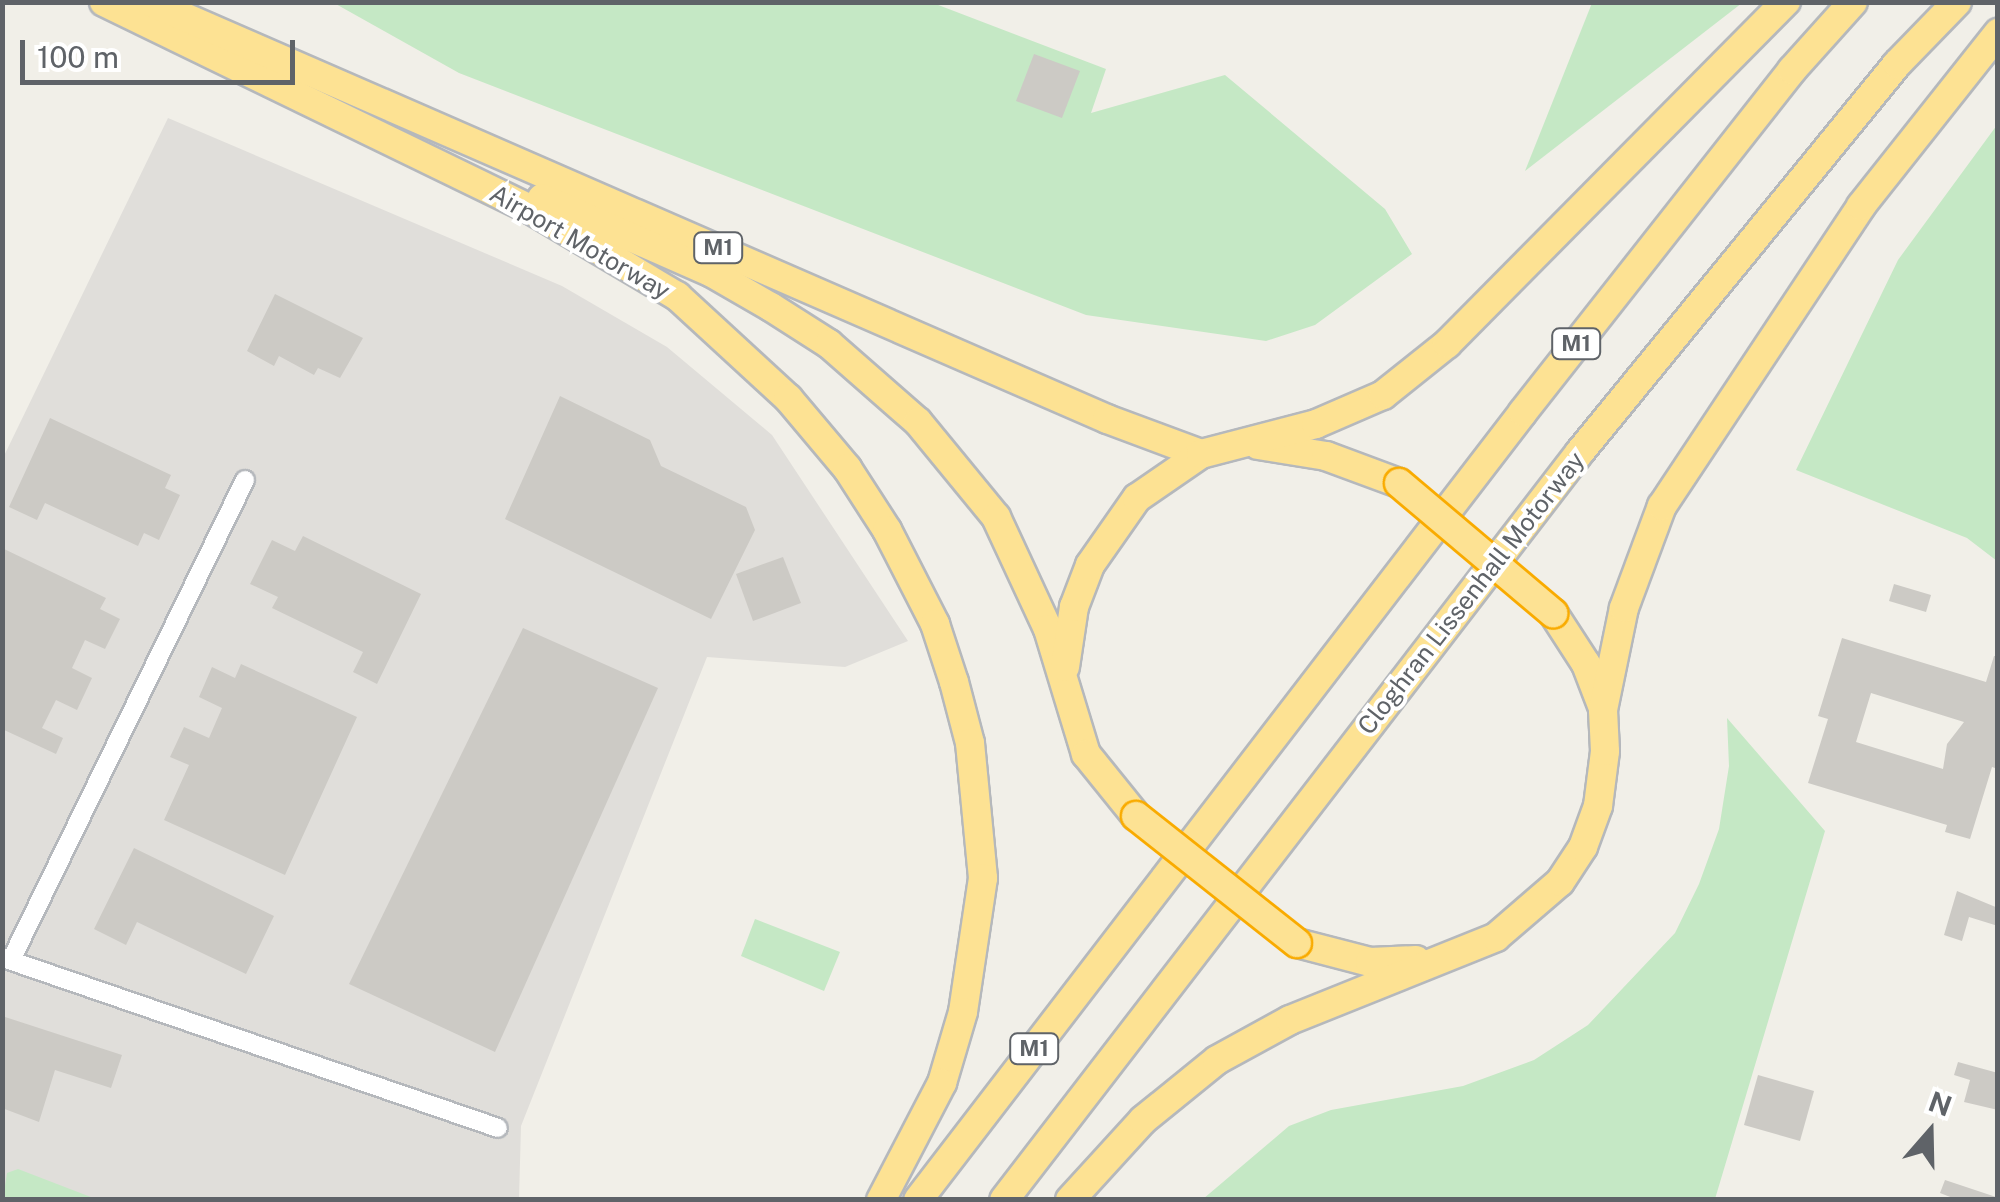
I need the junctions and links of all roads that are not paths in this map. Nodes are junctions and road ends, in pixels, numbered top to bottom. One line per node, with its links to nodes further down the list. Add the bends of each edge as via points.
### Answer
1 (104, 2): 9 (highway, Airport Motorway / M1)
2 (150, 2): 8 (highway, Airport Motorway / M1)
3 (187, 2): 8 (highway, M1)
4 (1786, 2): 10 (highway, via 1447,344 1383,395)
5 (1853, 2): 19 (highway, M1, via 1523,412)
6 (1957, 2): 20 (highway, Cloghran Lissenhall Motorway, via 1896,64 1580,452)
7 (1998, 33): 14 (highway, via 1861,206 1662,506 1624,608)
8 (238, 38): 11 (highway, Airport Motorway / M1, via 1107,419)
9 (182, 39): 13 (highway, M1, via 712,273 829,344 918,422 996,517 1048,629); 18 (highway, Airport Motorway / M1, via 532,210 677,296 788,398 847,468 887,530 934,624 954,682 972,760 983,878 963,1012 942,1082)
10 (1252, 444): 11 (highway); 14 (highway, bridge, via 1326,456 1399,483 1554,613 1586,664)
11 (1201, 454): 13 (highway, via 1137,498 1090,564 1064,652)
12 (245, 480): 15 (street)
13 (1069, 703): 16 (highway, bridge, via 1086,754 1136,816 1297,943 1370,962)
14 (1603, 710): 16 (highway, via 1606,751 1598,806 1560,882 1496,937)
15 (7, 959): 17 (street)
16 (1437, 960): 21 (highway, via 1290,1020 1217,1060 1142,1120)
17 (498, 1128)
18 (881, 1200)
19 (918, 1200)
20 (1004, 1200)
21 (1070, 1200)

